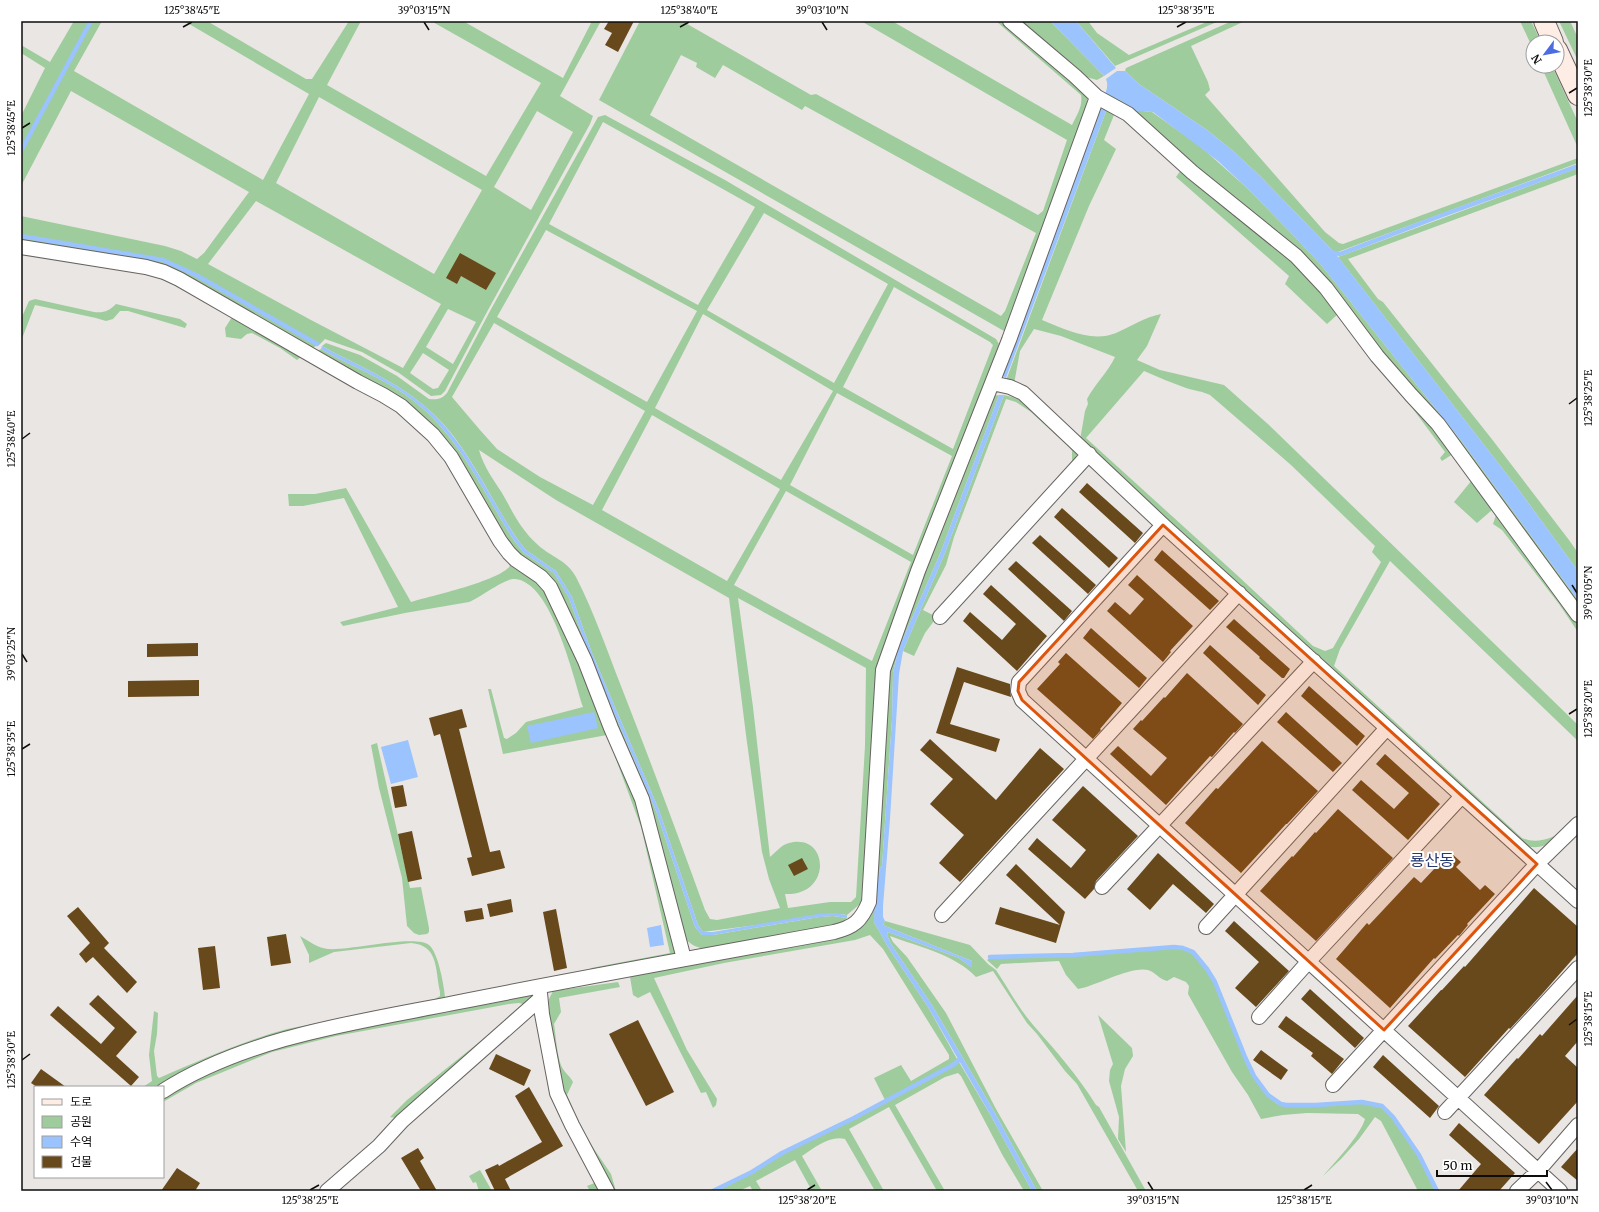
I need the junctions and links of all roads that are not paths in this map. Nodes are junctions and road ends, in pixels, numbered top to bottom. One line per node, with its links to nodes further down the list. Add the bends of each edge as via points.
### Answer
1 (1010, 21): 6 (street)
2 (1544, 21): 3 (main road)
3 (1550, 34)
4 (1565, 67): 5 (main road)
5 (1578, 95)
6 (1097, 97): 8 (street); 12 (street, via 1128,114 1192,172 1291,251 1312,273 1410,396 1438,424)
7 (21, 247): 26 (street, via 164,272 383,395 401,406 433,435 451,457 500,541 516,560 541,577 559,604 642,799)
8 (992, 383): 9 (street, via 1023,393); 26 (street, via 882,670 869,902 864,914 855,924 834,932)
9 (1088, 454): 10 (street); 13 (street)
10 (1163, 525): 11 (street); 16 (street, via 1019,682 1018,691 1022,700)
11 (1239, 593): 14 (street); 16 (street)
12 (1578, 615)
13 (940, 617)
14 (1314, 661): 15 (street); 19 (street)
15 (1387, 728): 17 (street); 22 (street)
16 (1086, 758): 19 (street); 24 (street)
17 (1462, 796): 20 (street); 27 (street)
18 (1578, 824): 20 (street)
19 (1160, 826): 21 (street); 22 (street)
20 (1537, 864): 23 (street); 31 (street)
21 (1102, 887)
22 (1235, 896): 25 (street); 27 (street)
23 (1578, 901)
24 (942, 915)
25 (1206, 927)
26 (684, 959): 29 (street)
27 (1309, 961): 30 (street); 31 (street)
28 (1578, 968): 34 (street)
29 (540, 993): 33 (street, via 324,1028 220,1062); 38 (street, via 483,1052 402,1121 379,1146); 39 (street, via 557,1093)
30 (1259, 1017)
31 (1384, 1030): 32 (street); 34 (street)
32 (1333, 1085)
33 (164, 1090)
34 (1457, 1098): 35 (street); 37 (street)
35 (1445, 1112)
36 (1578, 1125): 37 (street)
37 (1538, 1171): 40 (street); 41 (street)
38 (327, 1191)
39 (607, 1191)
40 (1517, 1191)
41 (1560, 1191)

